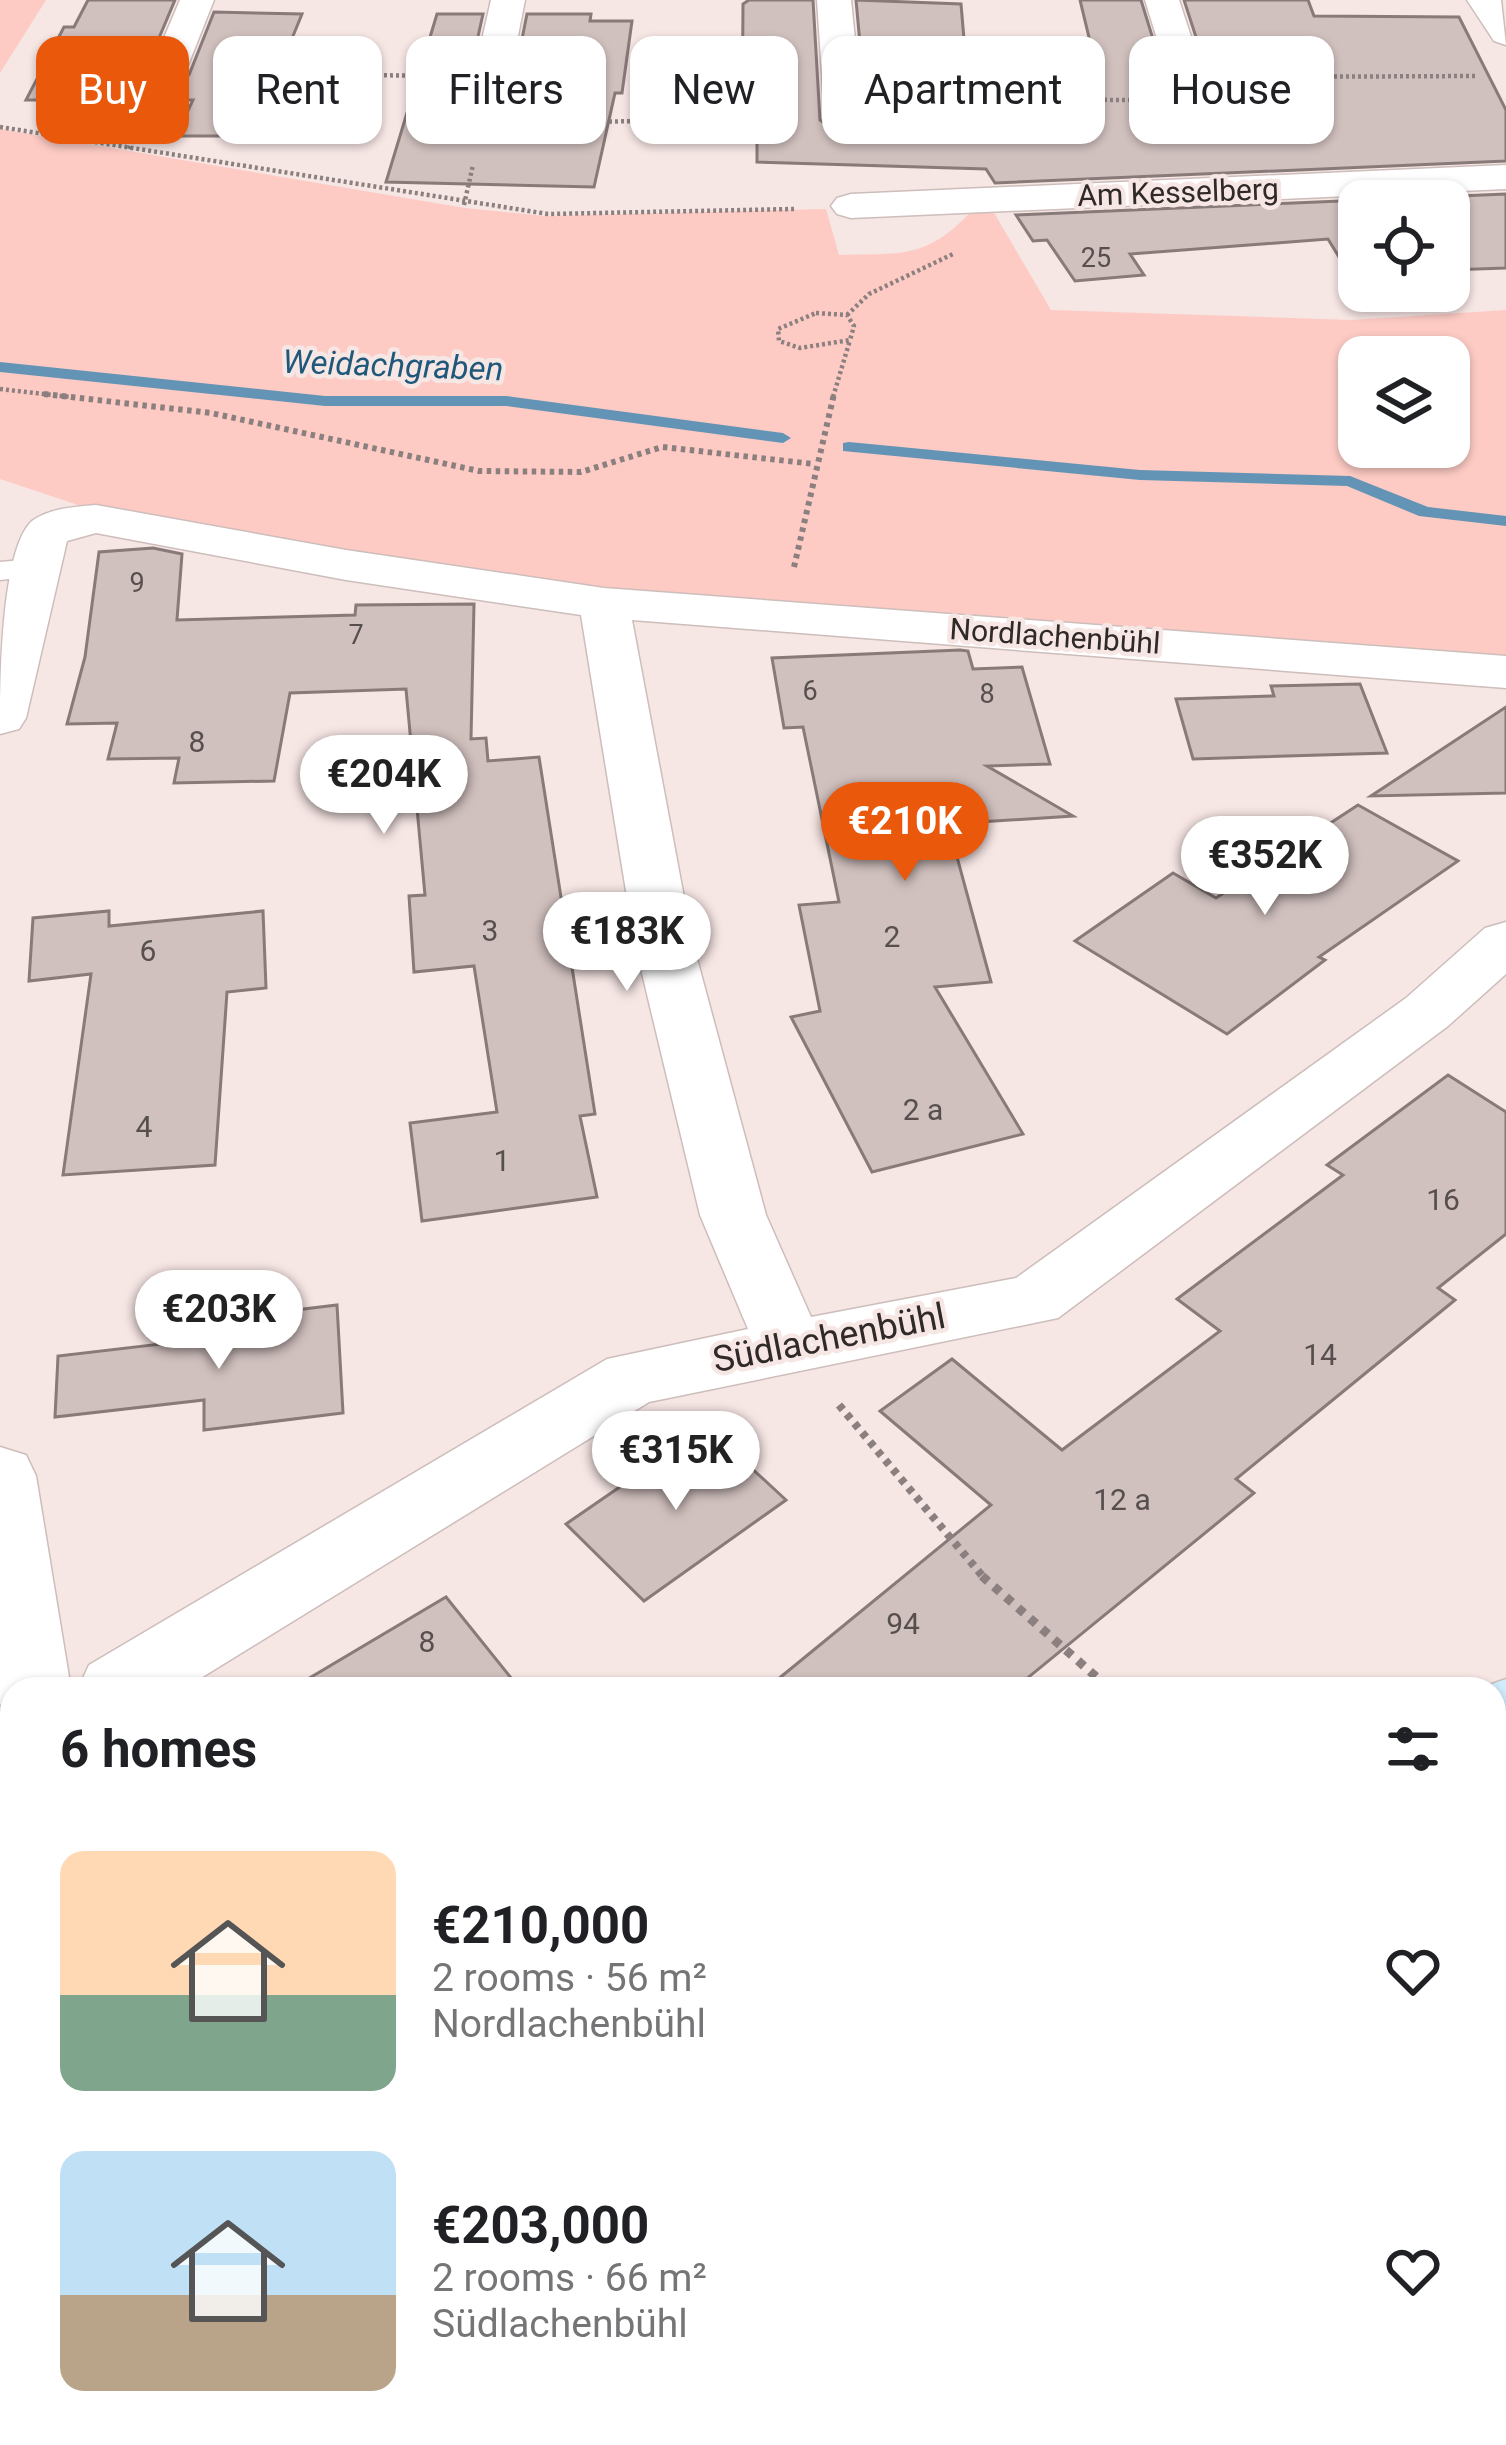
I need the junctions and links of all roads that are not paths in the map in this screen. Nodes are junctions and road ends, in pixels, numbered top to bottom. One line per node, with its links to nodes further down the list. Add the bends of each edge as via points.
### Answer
1 (197, 0): 7 (street)
2 (508, 0): 8 (street)
3 (834, 0): 9 (street)
4 (1162, 0): 10 (street)
5 (1484, 0): 6 (street)
6 (1506, 34)
7 (182, 36)
8 (500, 36)
9 (837, 36)
10 (1173, 36)
11 (1506, 178): 12 (street, Am Kesselberg)
12 (851, 206)
13 (16, 569): 14 (street, Nordlachenbühl, via 45,534 96,519); 16 (street)
14 (604, 603): 15 (street, Nordlachenbühl); 18 (street, via 663,940 733,1215)
15 (1506, 672)
16 (0, 718)
17 (1506, 941): 18 (street, Südlachenbühl, via 1427,1012 1034,1300)
18 (789, 1344): 21 (street, Südlachenbühl, via 632,1378)
19 (0, 1476): 20 (street)
20 (30, 1677)
21 (137, 1677)

